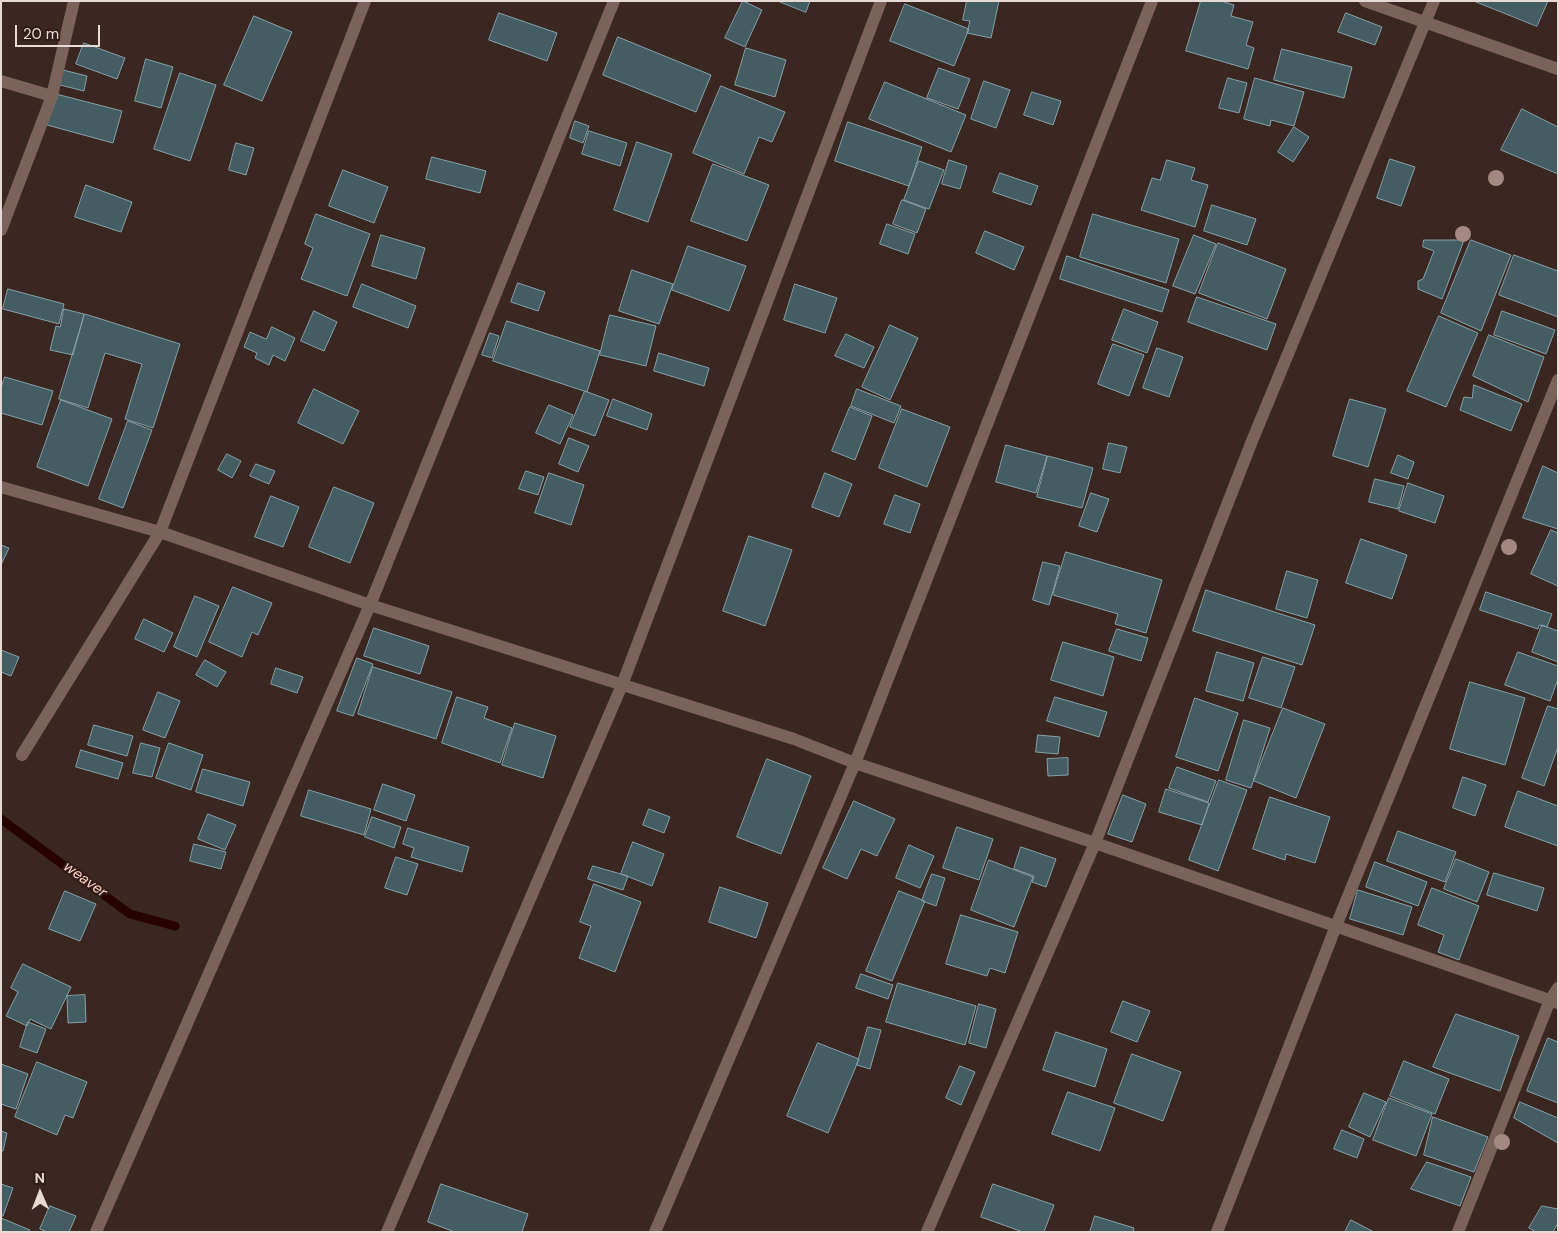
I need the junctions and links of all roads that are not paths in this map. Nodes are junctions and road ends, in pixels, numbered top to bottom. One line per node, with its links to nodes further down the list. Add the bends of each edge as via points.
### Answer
1 (74, 1): 11 (street)
2 (364, 1): 15 (street)
3 (614, 1): 16 (street)
4 (881, 1): 17 (street)
5 (1152, 1): 19 (street)
6 (1365, 1): 8 (street)
7 (1434, 1): 8 (street)
8 (1427, 23): 9 (street); 20 (street, via 1252,441)
9 (1558, 69)
10 (1, 81): 11 (street)
11 (52, 96): 12 (street)
12 (1, 230)
13 (1558, 380): 21 (street)
14 (1, 487): 15 (street)
15 (160, 532): 16 (street); 18 (street)
16 (370, 605): 17 (street); 24 (street)
17 (622, 685): 19 (street, via 794,739); 25 (street)
18 (22, 755)
19 (855, 763): 20 (street); 26 (street)
20 (1095, 843): 21 (street); 27 (street)
21 (1336, 926): 23 (street); 28 (street)
22 (1558, 988): 23 (street)
23 (1554, 1002): 29 (street)
24 (96, 1232)
25 (387, 1232)
26 (655, 1232)
27 (927, 1232)
28 (1217, 1232)
29 (1458, 1232)

